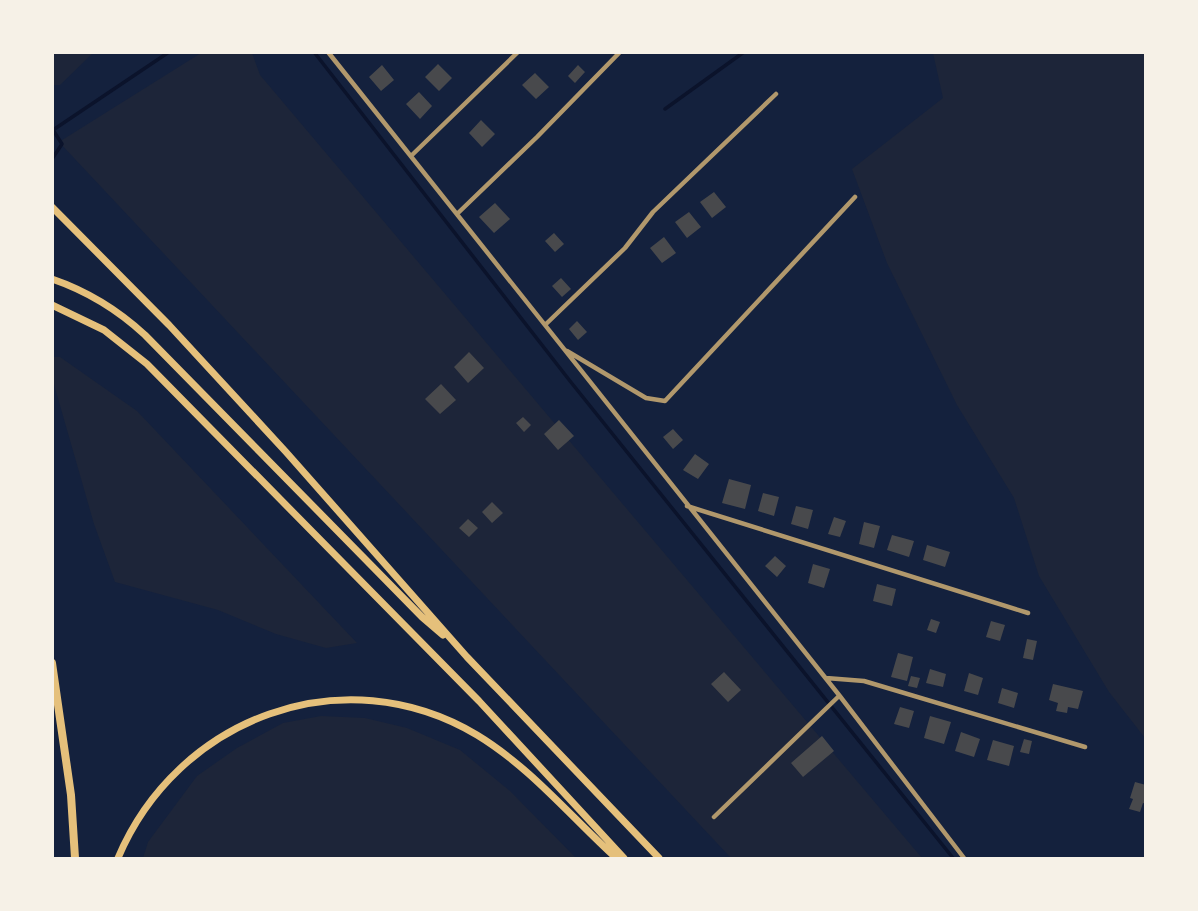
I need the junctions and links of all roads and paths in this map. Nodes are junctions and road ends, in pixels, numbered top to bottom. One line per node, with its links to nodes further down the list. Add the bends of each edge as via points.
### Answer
1 (328, 52): 5 (street)
2 (517, 52): 5 (street)
3 (620, 52): 8 (street)
4 (776, 94): 11 (street, via 653,212 625,248)
5 (411, 156): 8 (street)
6 (855, 197): 12 (street, via 665,401 646,398)
7 (52, 207): 15 (main road, via 169,325)
8 (457, 214): 11 (street)
9 (52, 279): 15 (main road, via 99,300 145,335 422,617)
10 (52, 305): 24 (main road, via 88,321 141,358 478,701)
11 (545, 325): 12 (street)
12 (564, 349): 13 (street)
13 (687, 505): 14 (street); 17 (street)
14 (1028, 613)
15 (467, 657): 25 (main road)
16 (52, 663): 21 (highway)
17 (825, 678): 18 (street); 19 (street, via 864,681)
18 (839, 695): 20 (street); 26 (street)
19 (1085, 747)
20 (714, 817)
21 (75, 859)
22 (118, 859): 23 (main road, via 153,796 208,744 276,711 350,700 425,712 477,735 534,779)
23 (616, 859)
24 (624, 859)
25 (659, 859)
26 (964, 859)

